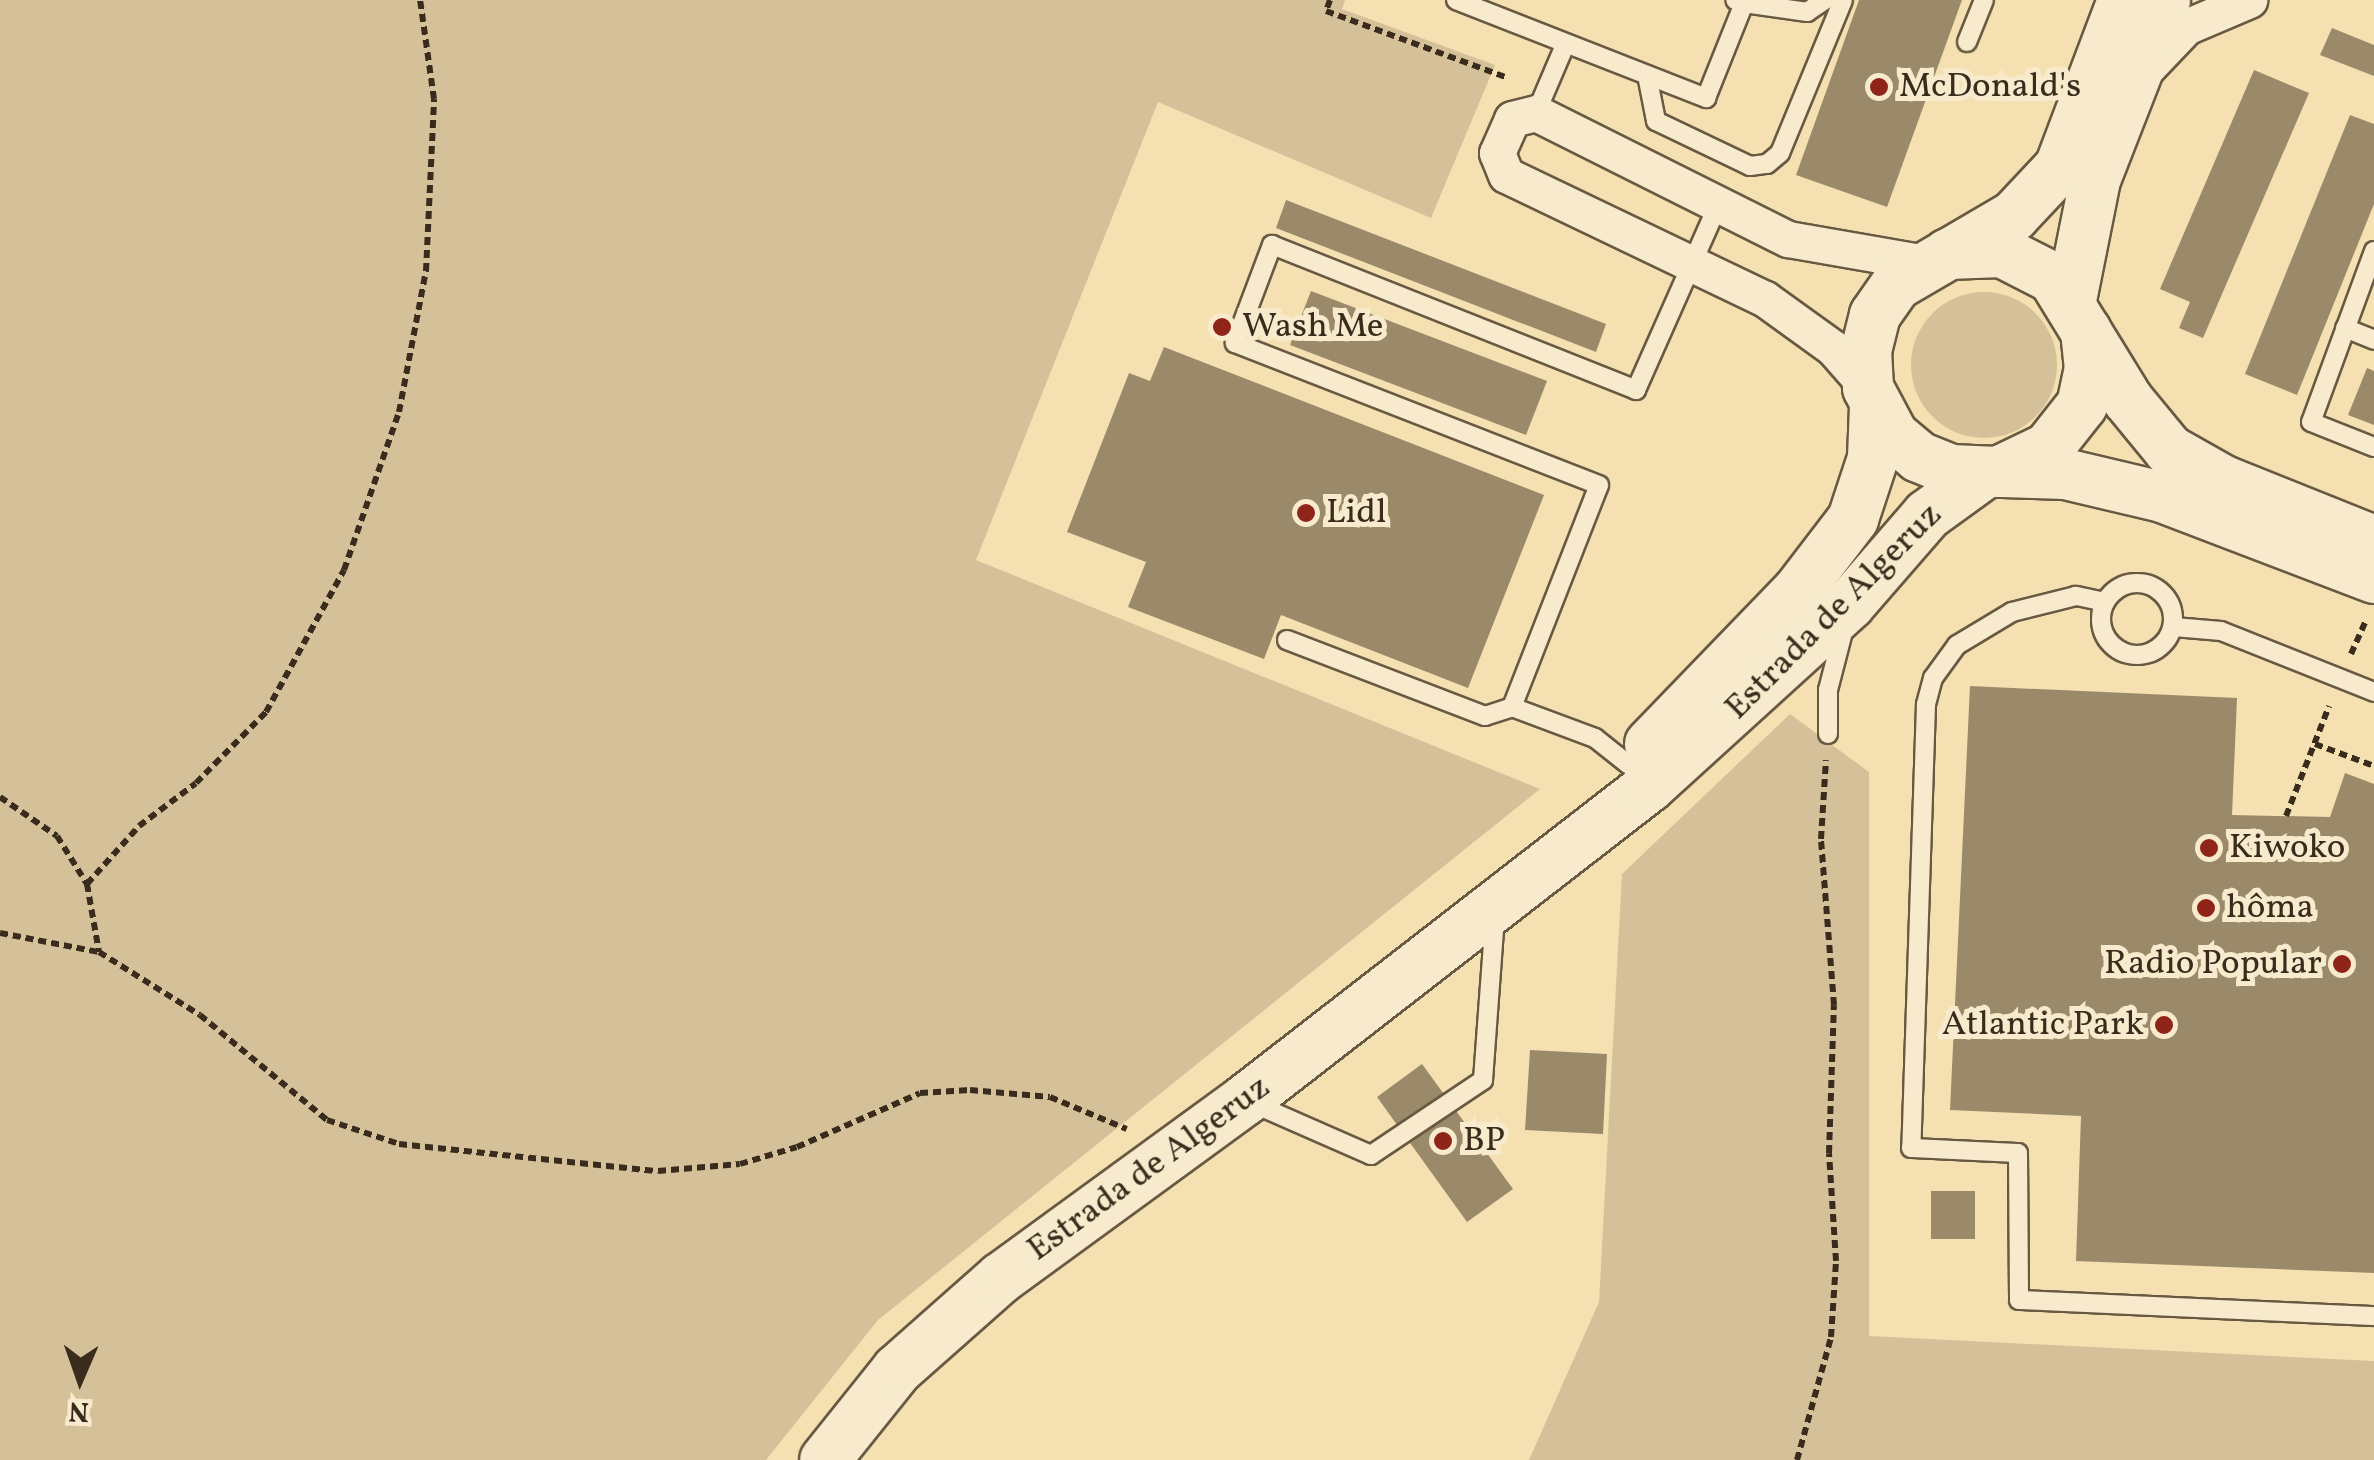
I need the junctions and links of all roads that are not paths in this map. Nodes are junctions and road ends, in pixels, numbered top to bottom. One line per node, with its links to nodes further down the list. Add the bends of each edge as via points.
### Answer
1 (1456, 0): 10 (lane)
2 (1824, 0): 8 (lane, via 1807,12)
3 (1843, 0): 11 (lane, via 1780,153 1767,164 1750,166 1656,121)
4 (1984, 0): 9 (lane)
5 (2123, 0): 16 (main road, Estrada de Algeruz, via 2060,166 2014,216)
6 (2164, 0): 12 (main road, Estrada de Algeruz)
7 (2249, 0): 12 (street, via 2186,27)
8 (1740, 2): 11 (lane, via 1706,98)
9 (1967, 42)
10 (1565, 45): 11 (lane); 13 (lane)
11 (1647, 75)
12 (2136, 80): 18 (main road, Estrada de Algeruz, via 2095,180)
13 (1536, 113): 14 (street); 17 (street, via 1512,119 1497,153 1506,174)
14 (1718, 205): 16 (street, via 1828,250); 17 (lane)
15 (2374, 251): 19 (lane)
16 (1936, 258): 18 (main road, via 2002,252 2029,262); 21 (main road, Estrada de Algeruz, via 1896,284 1876,316 1866,351)
17 (1690, 262): 21 (street, via 1765,299 1832,348); 31 (lane, via 1636,390 1272,245 1236,344 1598,486)
18 (2079, 316): 23 (main road, Estrada de Algeruz, via 2090,368 2082,404 2048,448); 24 (main road, via 2169,450 2224,481)
19 (2345, 328): 20 (lane); 22 (lane, via 2311,422)
20 (2374, 340)
21 (1871, 397): 23 (main road, Estrada de Algeruz, via 1893,435 1919,457 1951,470); 33 (main road, Estrada de Algeruz, via 1866,483 1830,553)
22 (2374, 447)
23 (1992, 472): 25 (main road, via 2065,474 2162,496); 27 (main road, Estrada de Algeruz, via 1899,541)
24 (2374, 542)
25 (2371, 597)
26 (2106, 602): 28 (lane, via 2124,586 2148,584 2167,597); 28 (lane, via 2105,638 2124,653 2159,650); 36 (lane, via 2076,596 1978,627 1933,678 1926,705 1911,1148 2018,1153 2020,1300)
27 (1850, 604): 32 (lane, via 1828,690); 34 (main road, Estrada de Algeruz, via 1650,786)
28 (2174, 627): 30 (lane, via 2221,631)
29 (1287, 640): 31 (lane, via 1486,716)
30 (2374, 692)
31 (1512, 707): 33 (lane, via 1595,738)
32 (1828, 734)
33 (1629, 766): 34 (main road, Estrada de Algeruz)
34 (1496, 903): 35 (main road, Estrada de Algeruz); 35 (lane, via 1484,1080 1371,1155)
35 (1244, 1100): 37 (main road, Estrada de Algeruz, via 1001,1278 898,1370)
36 (2374, 1316)
37 (825, 1460)

